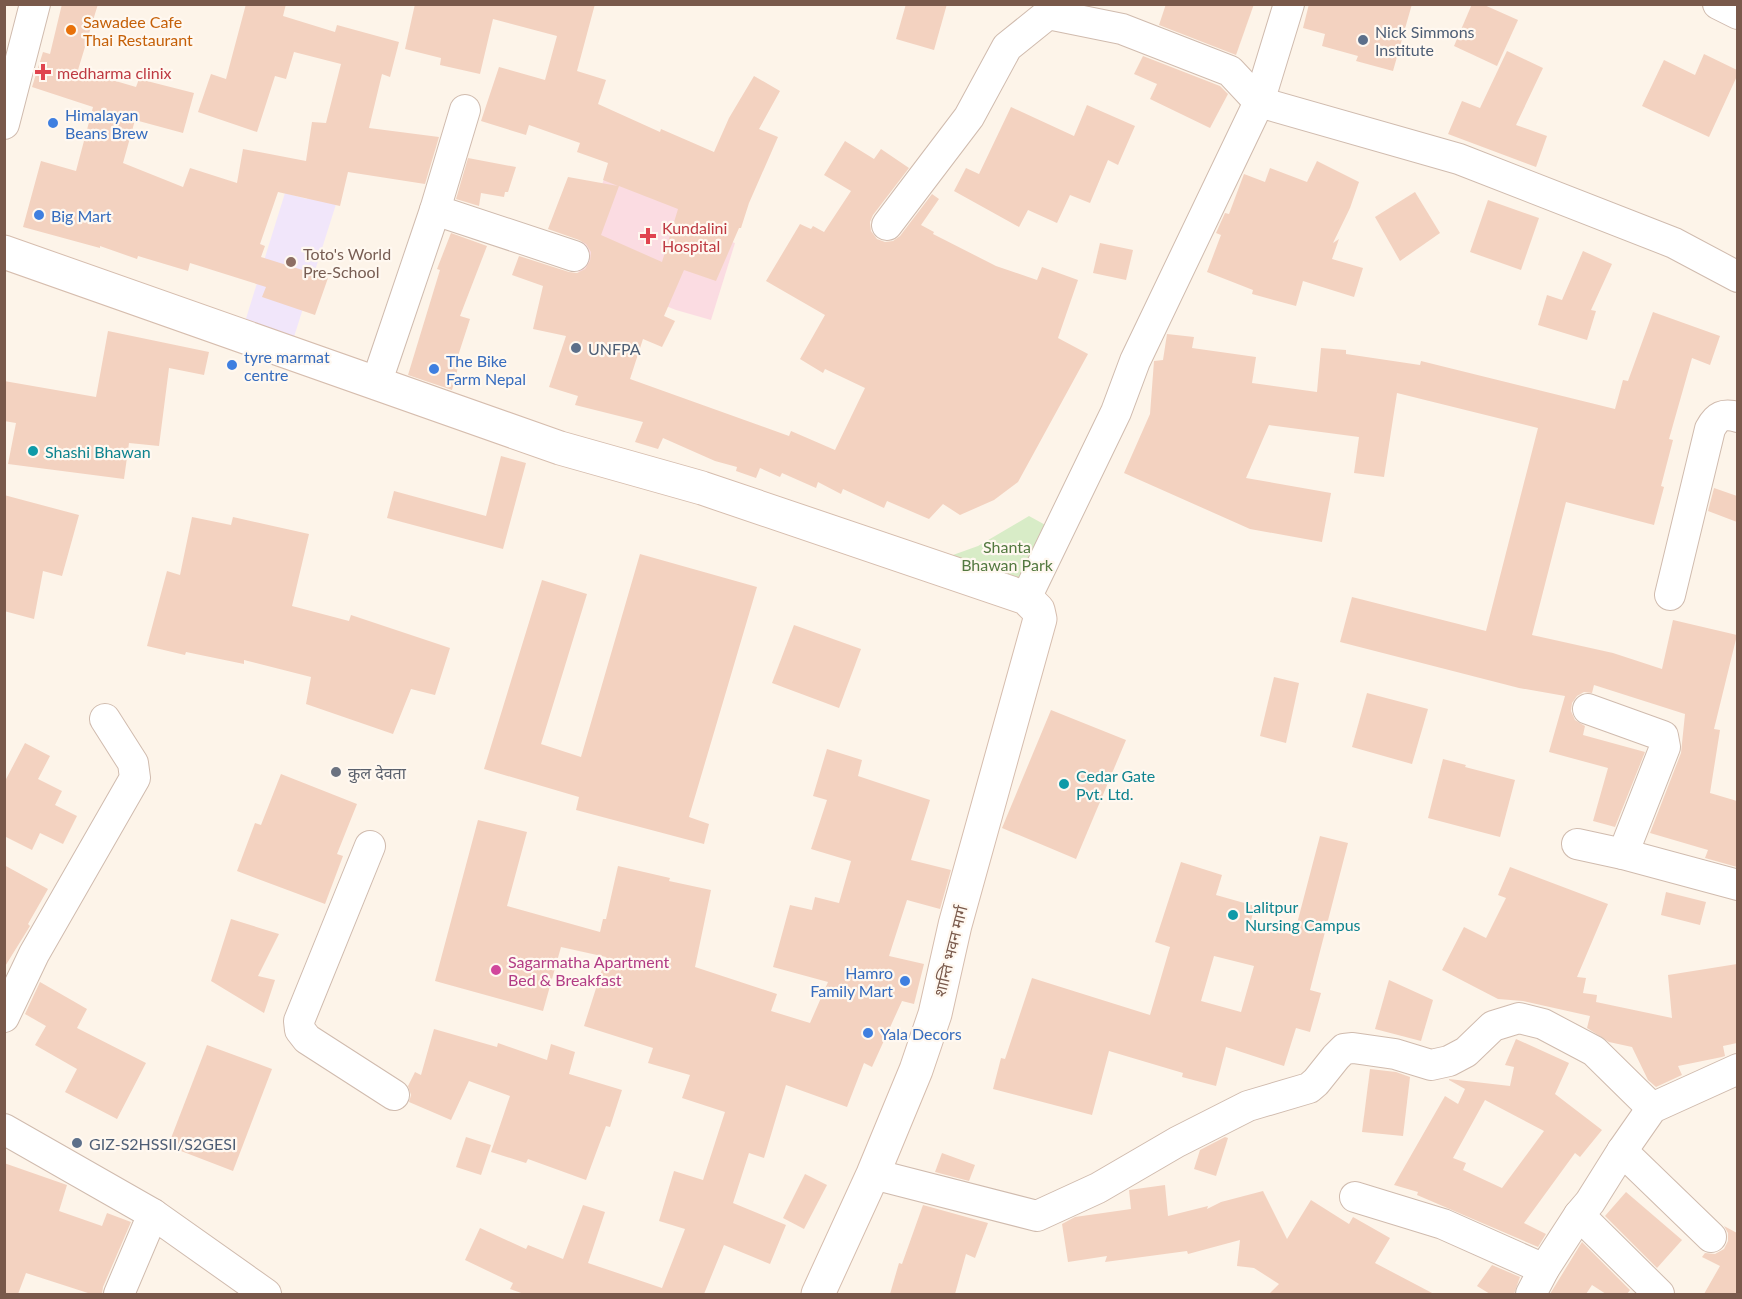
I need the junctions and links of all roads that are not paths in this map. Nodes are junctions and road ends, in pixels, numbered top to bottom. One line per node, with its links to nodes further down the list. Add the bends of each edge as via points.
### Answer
1 (35, 4): 7 (street)
2 (1289, 4): 5 (street)
3 (1718, 4): 4 (street)
4 (1737, 14)
5 (1259, 102): 9 (street, via 1230,71 1122,29 1048,14 1007,47 969,117); 12 (street, via 1459,159 1674,243); 16 (street)
6 (465, 110): 8 (street)
7 (4, 124)
8 (435, 210): 11 (street); 13 (street)
9 (887, 225)
10 (4, 252): 13 (main road)
11 (574, 256)
12 (1737, 277)
13 (376, 384): 16 (main road, via 560,448 702,488)
14 (1737, 417): 15 (street, via 1726,414 1716,418 1710,429)
15 (1670, 595)
16 (1026, 598): 29 (main road, शान्ति भवन मार्ग, via 1038,610 1040,619 955,925 935,1014)
17 (1588, 709): 21 (street, via 1663,736 1665,747)
18 (105, 719): 23 (street, via 133,763 135,778 34,954)
19 (1577, 844): 21 (street)
20 (370, 846): 25 (street, via 299,1021 306,1039)
21 (1623, 854): 22 (street)
22 (1737, 885)
23 (4, 1017)
24 (1737, 1069): 26 (street)
25 (394, 1095)
26 (1653, 1108): 28 (street); 29 (street, via 1594,1051 1543,1024 1518,1018 1493,1026 1466,1052 1431,1065 1395,1054 1344,1049 1309,1088 1248,1106 1098,1188 1037,1216)
27 (4, 1129): 31 (street)
28 (1622, 1151): 32 (street); 33 (street)
29 (873, 1174): 37 (main road, शान्ति भवन मार्ग)
30 (1355, 1197): 34 (street, via 1443,1224)
31 (153, 1214): 35 (street); 36 (street)
32 (1579, 1215): 34 (street); 38 (street)
33 (1711, 1237)
34 (1537, 1282)
35 (119, 1294)
36 (266, 1294)
37 (818, 1294)
38 (1659, 1294)

